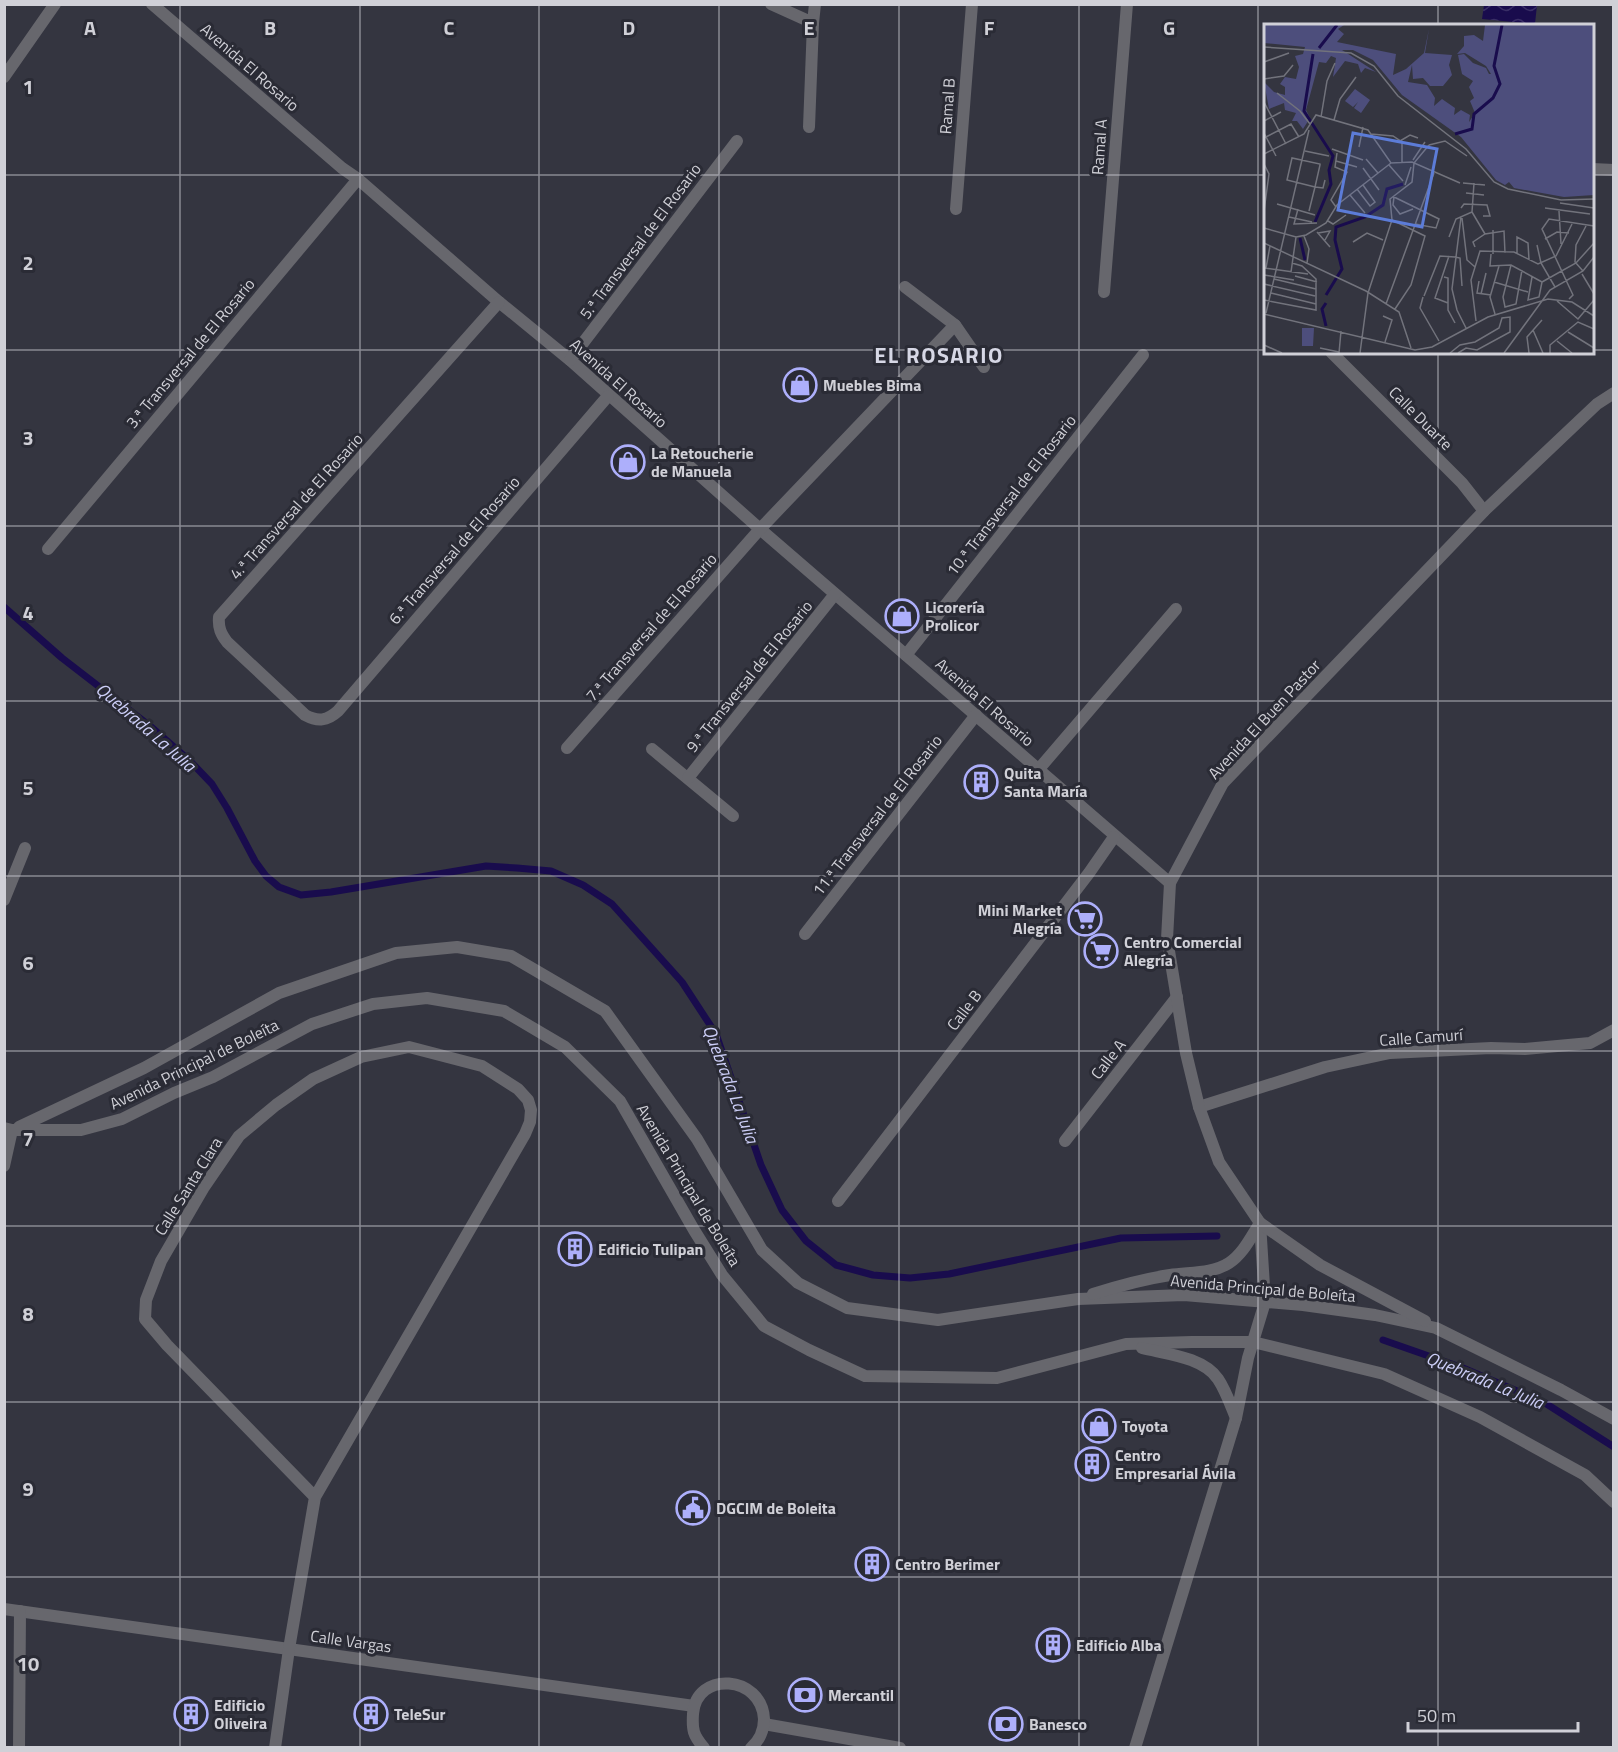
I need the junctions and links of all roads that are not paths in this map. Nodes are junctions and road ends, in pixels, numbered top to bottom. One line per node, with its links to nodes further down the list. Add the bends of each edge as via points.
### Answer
1 (56, 4): 8 (street)
2 (152, 4): 13 (street, Avenida El Rosario)
3 (771, 4): 7 (street)
4 (815, 4): 7 (street)
5 (972, 4): 14 (street, Ramal B)
6 (1127, 4): 16 (street, Ramal A)
7 (813, 23): 9 (street)
8 (4, 77)
9 (809, 127)
10 (737, 141): 21 (street, 5.ª Transversal de El Rosario)
11 (1594, 169): 12 (street)
12 (1614, 170)
13 (358, 179): 17 (street, Avenida El Rosario); 27 (street, 3.ª Transversal de El Rosario)
14 (956, 209)
15 (905, 287): 18 (street)
16 (1104, 292)
17 (499, 302): 21 (street, Avenida El Rosario); 32 (street, 4.ª Transversal de El Rosario, via 219,617 218,625 227,642 305,715)
18 (955, 325): 22 (street); 26 (street, 7.ª Transversal de El Rosario)
19 (1333, 354): 25 (street, Calle Duarte)
20 (1143, 355): 30 (street, 10.ª Transversal de El Rosario)
21 (570, 360): 24 (street, Avenida El Rosario)
22 (984, 367)
23 (1614, 393): 25 (street, Avenida El Buen Pastor)
24 (608, 396): 26 (street, Avenida El Rosario); 32 (street, 6.ª Transversal de El Rosario, via 338,711)
25 (1484, 510): 40 (street, Avenida El Buen Pastor, via 1224,783)
26 (760, 529): 28 (street, Avenida El Rosario); 33 (street, 7.ª Transversal de El Rosario)
27 (48, 549)
28 (835, 594): 30 (street, Avenida El Rosario); 36 (street, 9.ª Transversal de El Rosario)
29 (1176, 609): 35 (street)
30 (906, 655): 31 (street, Avenida El Rosario)
31 (976, 716): 35 (street, Avenida El Rosario); 42 (street, 11.ª Transversal de El Rosario)
32 (322, 721)
33 (567, 748)
34 (652, 748): 36 (street)
35 (1038, 770): 38 (street, Avenida El Rosario)
36 (688, 778): 37 (street)
37 (733, 816)
38 (1114, 837): 40 (street, Avenida El Rosario); 49 (street, Calle B)
39 (25, 848): 41 (street)
40 (1170, 883): 43 (street, Avenida El Buen Pastor, via 1167,939)
41 (4, 900)
42 (805, 934)
43 (1177, 997): 45 (street, Avenida El Buen Pastor); 47 (street, Calle A)
44 (1614, 1030): 45 (street, Calle Camurí, via 1590,1043 1390,1053 1325,1067)
45 (1199, 1107): 50 (street, Avenida El Buen Pastor, via 1219,1162)
46 (8, 1129): 48 (street); 51 (street, Avenida Principal de Boleíta, via 144,1068 279,993 396,953 457,947 511,956 605,1011 697,1139 762,1250 798,1283 847,1308 938,1320); 55 (street, Avenida Principal de Boleíta, via 81,1130 123,1119 312,1024 373,1004 428,998 504,1011 565,1047 620,1101 722,1275 764,1326 800,1346 865,1376 997,1378)
47 (1065, 1141)
48 (4, 1166)
49 (838, 1201)
50 (1260, 1222): 51 (street, via 1243,1250 1222,1267 1148,1279); 52 (street); 53 (street, via 1320,1265)
51 (1078, 1299): 52 (street, Avenida Principal de Boleíta, via 1184,1295)
52 (1265, 1302): 53 (street, Avenida Principal de Boleíta, via 1375,1315); 54 (street)
53 (1436, 1328): 57 (street, Avenida Principal de Boleíta)
54 (1253, 1342): 55 (street, Avenida Principal de Boleíta); 56 (street); 59 (street, Avenida Principal de Boleíta, via 1384,1374 1480,1417 1585,1475)
55 (1126, 1344): 56 (street, via 1193,1361 1207,1369 1218,1378)
56 (1236, 1418): 70 (street)
57 (1614, 1419)
58 (315, 1497): 58 (street, Calle Santa Clara, via 531,1122 528,1100 482,1066 409,1047 361,1057 313,1079 239,1136 161,1261 146,1300 145,1319); 62 (street, Calle Santa Clara)
59 (1614, 1502)
60 (4, 1609): 61 (street, Calle Vargas)
61 (20, 1611): 62 (street, Calle Vargas); 65 (street)
62 (289, 1649): 63 (street, Calle Vargas); 66 (street, Calle Santa Clara)
63 (694, 1706): 64 (street, via 708,1688 731,1683 752,1692 764,1712); 67 (street, via 692,1729)
64 (764, 1724): 68 (street); 69 (street)
65 (18, 1748)
66 (275, 1748)
67 (704, 1748)
68 (750, 1748)
69 (900, 1748)
70 (1135, 1748)

